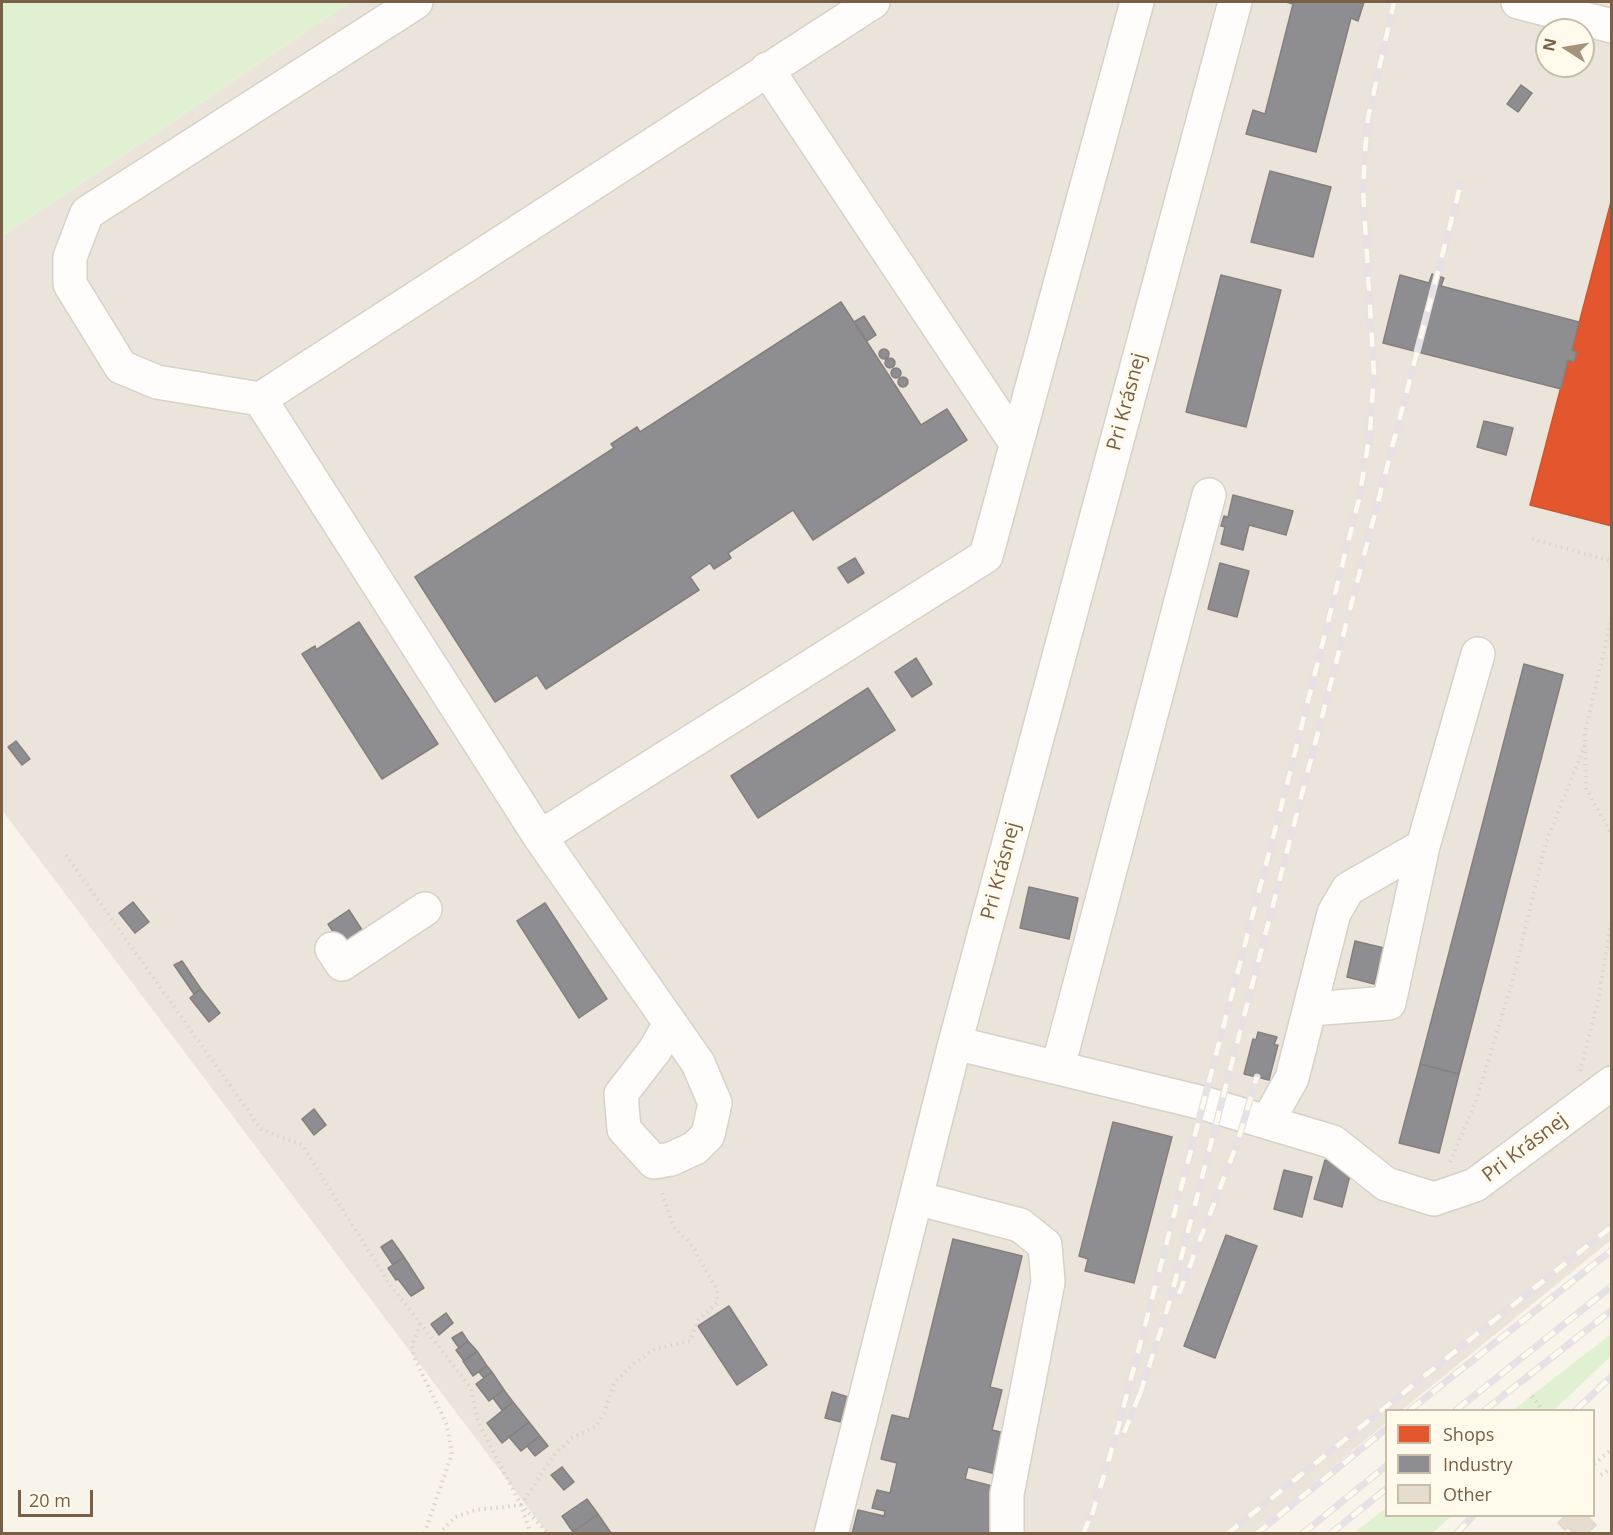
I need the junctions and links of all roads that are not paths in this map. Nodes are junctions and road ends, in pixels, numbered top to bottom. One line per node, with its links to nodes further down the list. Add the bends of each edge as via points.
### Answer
1 (416, 2): 8 (lane, via 87,213 70,257 70,284 121,367 157,382)
2 (873, 2): 7 (lane)
3 (1137, 2): 9 (lane)
4 (1235, 2): 18 (lane, Pri Krásnej)
5 (1518, 2): 6 (lane)
6 (1611, 26)
7 (767, 69): 8 (lane); 9 (lane)
8 (260, 399): 12 (lane)
9 (1016, 443): 12 (lane, via 986,556)
10 (1209, 495): 19 (lane)
11 (1478, 654): 13 (lane)
12 (540, 837): 17 (lane)
13 (1424, 846): 16 (lane, via 1348,889 1334,913); 16 (lane, via 1389,1003)
14 (425, 909): 15 (lane, via 342,964)
15 (332, 949)
16 (1310, 1009): 21 (lane, via 1292,1078)
17 (670, 1023): 17 (lane, via 698,1063 715,1103 708,1135 695,1148 654,1162 624,1129 621,1094)
18 (955, 1043): 19 (lane); 22 (lane, Pri Krásnej)
19 (1058, 1067): 21 (lane)
20 (1611, 1083): 21 (lane, Pri Krásnej, via 1475,1185 1434,1199 1386,1184 1333,1142)
21 (1268, 1121)
22 (916, 1198): 23 (lane, Pri Krásnej); 24 (lane, via 1020,1225 1045,1245 1048,1282 1007,1494)
23 (831, 1533)
24 (1007, 1533)

